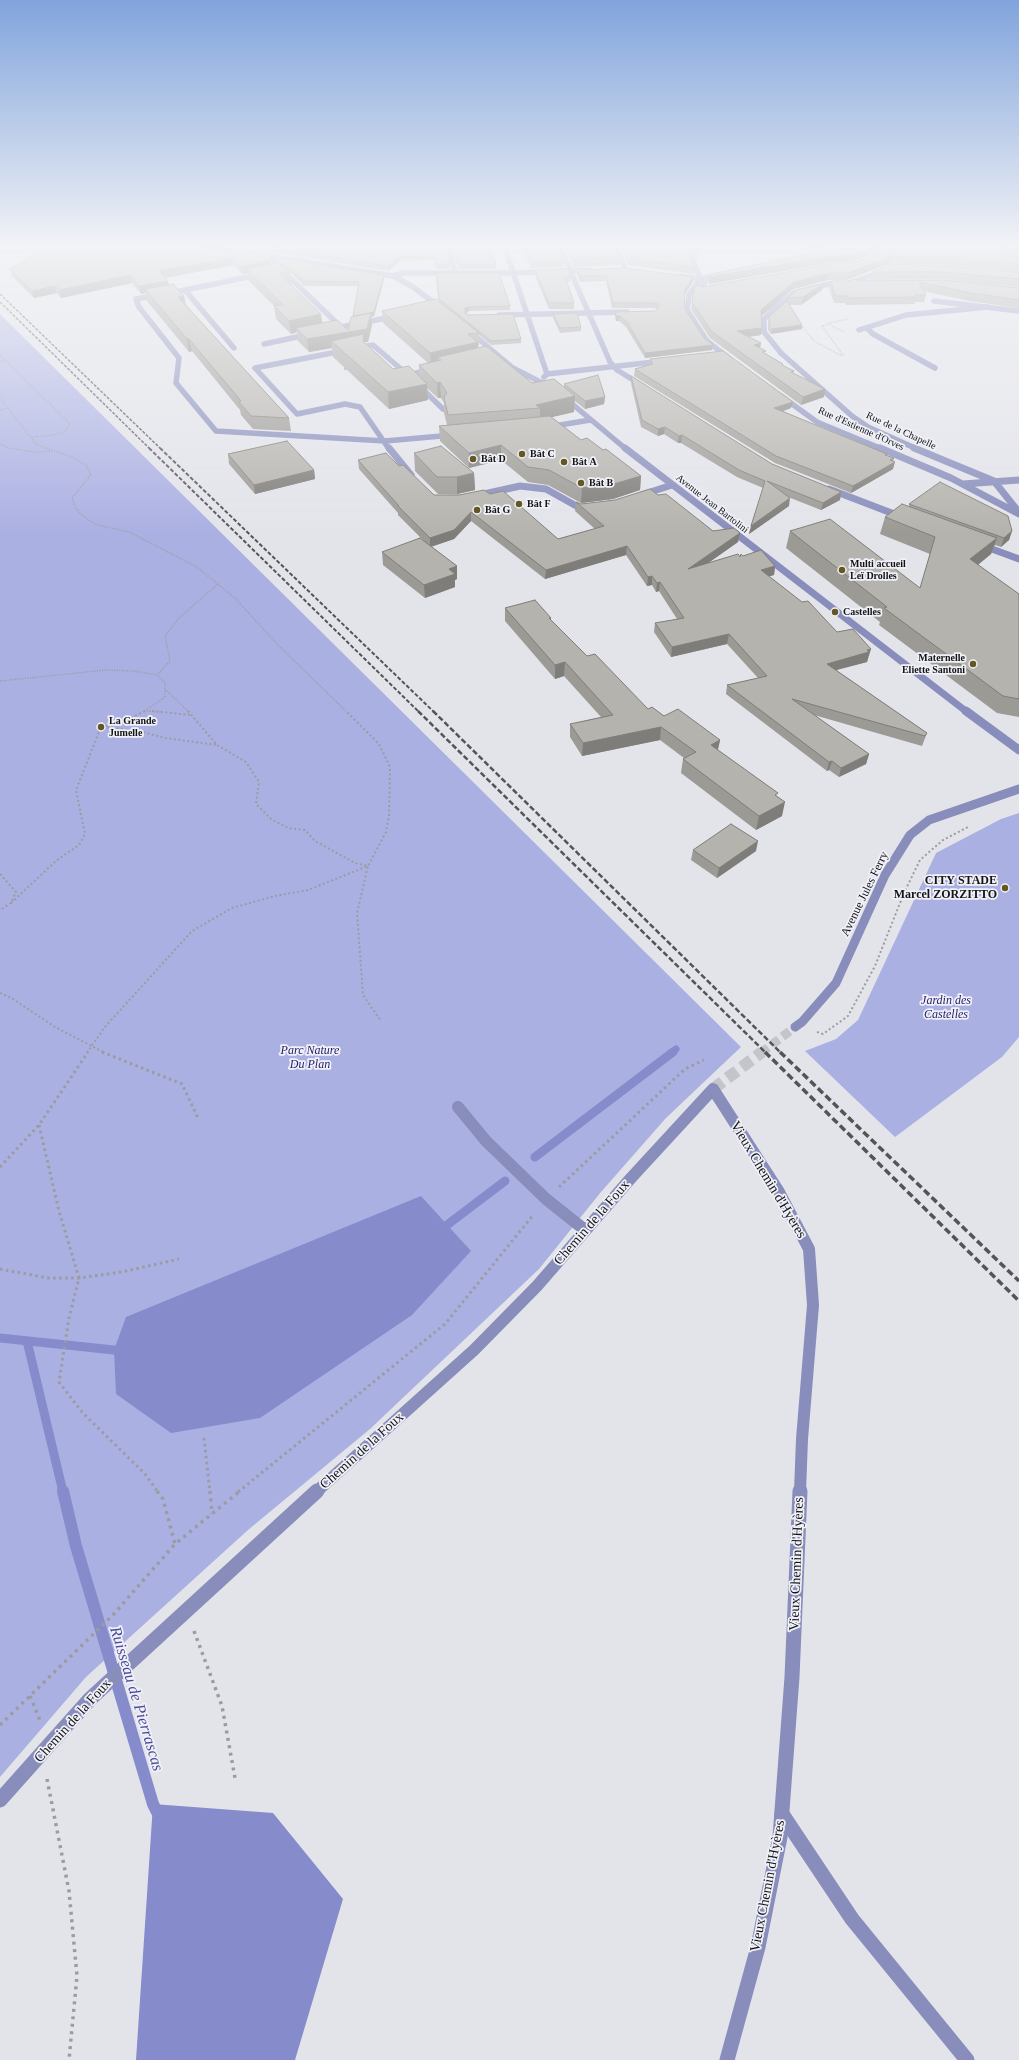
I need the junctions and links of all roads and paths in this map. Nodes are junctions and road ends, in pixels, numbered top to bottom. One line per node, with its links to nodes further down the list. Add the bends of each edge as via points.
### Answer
1 (166, 341): 39 (street, via 179,358 176,383 216,431)
2 (228, 341): 13 (street)
3 (277, 341): 12 (street)
4 (481, 341): 15 (street, Avenue Jean Bartolini)
5 (537, 341): 26 (street)
6 (601, 341): 23 (street)
7 (707, 341): 14 (street)
8 (771, 341): 44 (street, Rue de la Chapelle, via 781,353 868,427)
9 (814, 341): 10 (path, via 843,355)
10 (833, 341)
11 (886, 341): 25 (street)
12 (264, 344)
13 (234, 348)
14 (722, 353): 16 (street); 22 (street)
15 (497, 354): 18 (street); 28 (street, Avenue Jean Bartolini, via 513,368)
16 (714, 354)
17 (0, 355): 19 (path)
18 (489, 356)
19 (5, 360): 21 (path); 38 (path, via 70,424 66,432)
20 (668, 360): 23 (street)
21 (0, 361)
22 (734, 362)
23 (614, 367): 26 (street); 29 (street)
24 (438, 368): 27 (street)
25 (935, 368)
26 (547, 374): 28 (street)
27 (408, 375): 33 (street); 39 (street, via 372,345 255,368 297,414 345,404 360,407)
28 (538, 380): 35 (street, Avenue Jean Bartolini, via 554,389)
29 (646, 388)
30 (773, 390): 45 (street, Rue d'Estienne d'Orves, via 817,422)
31 (0, 398): 32 (path)
32 (9, 408): 34 (path); 38 (path)
33 (442, 409)
34 (0, 410)
35 (590, 420): 36 (street); 46 (street, Avenue Jean Bartolini)
36 (539, 428)
37 (463, 434): 39 (street)
38 (31, 437): 41 (path, via 37,445)
39 (385, 441): 42 (street, via 396,459)
40 (0, 444): 41 (path, via 35,452)
41 (55, 451): 55 (path, via 86,465 91,475 72,498 75,507 84,517 97,526 142,537 197,567)
42 (415, 478)
43 (1019, 480): 44 (street)
44 (994, 481): 45 (street); 51 (street)
45 (964, 484): 51 (street, Rue d'Estienne d'Orves)
46 (672, 485): 48 (street); 63 (street, Avenue Jean Bartolini, via 997,736)
47 (823, 487): 52 (street)
48 (636, 497)
49 (466, 498): 50 (street, via 520,486 546,489 580,508)
50 (593, 507)
51 (1019, 513)
52 (910, 519)
53 (975, 543): 54 (street)
54 (1019, 559)
55 (218, 584): 56 (path, via 179,618 165,636 170,661); 66 (path, via 236,599 277,644 379,744 390,767 389,816 386,832)
56 (157, 675): 57 (path, via 134,670 106,670); 58 (path, via 165,682)
57 (0, 681)
58 (165, 689): 59 (path, via 165,697); 60 (path)
59 (146, 711): 60 (path); 61 (path)
60 (192, 715): 62 (path)
61 (101, 727): 62 (path); 68 (path, via 76,790 85,834 79,845 57,860)
62 (217, 745): 66 (path, via 246,762 259,782 256,804 271,820 288,828 305,830 315,841 355,863)
63 (1019, 750)
64 (1019, 789): 72 (street, Avenue Jules Ferry, via 929,820 910,835 886,875 836,984)
65 (970, 826): 72 (path, via 943,840 920,860 874,966 848,1016 823,1034)
66 (368, 866): 71 (path, via 357,913 363,995); 73 (path, via 308,890 232,908 192,932 123,1005)
67 (0, 874): 68 (path, via 16,892)
68 (11, 904): 69 (path)
69 (0, 910)
70 (0, 993): 73 (path)
71 (381, 1021)
72 (799, 1025)
73 (91, 1048): 77 (path, via 182,1084); 78 (path)
74 (704, 1060): 80 (path, via 685,1069)
75 (713, 1089): 81 (street, Chemin de la Foux); 93 (street, Vieux Chemin d'Hyères, via 779,1192 809,1249 813,1305 802,1439 792,1677)
76 (458, 1107): 80 (street, via 486,1141)
77 (198, 1118)
78 (38, 1125): 79 (path); 84 (path)
79 (0, 1167)
80 (546, 1199): 81 (street); 86 (path, via 445,1324)
81 (585, 1230): 88 (street, Chemin de la Foux, via 537,1286 474,1350)
82 (179, 1259): 84 (path, via 122,1272)
83 (0, 1269): 84 (path, via 48,1278)
84 (79, 1278): 87 (path, via 67,1327 59,1382 82,1412 145,1474 163,1499)
85 (204, 1438): 86 (path)
86 (212, 1514): 87 (path)
87 (175, 1544): 89 (path, via 123,1604)
88 (186, 1610): 90 (street, Chemin de la Foux, via 90,1699); 91 (path, via 222,1706)
89 (0, 1725)
90 (41, 1756): 92 (street, Chemin de la Foux); 94 (path, via 69,1891 77,1976)
91 (235, 1778)
92 (0, 1800)
93 (782, 1814): 95 (street, Vieux Chemin d'Hyères, via 780,1837 758,1947); 96 (street, via 852,1919)
94 (70, 2060)
95 (727, 2060)
96 (967, 2060)

